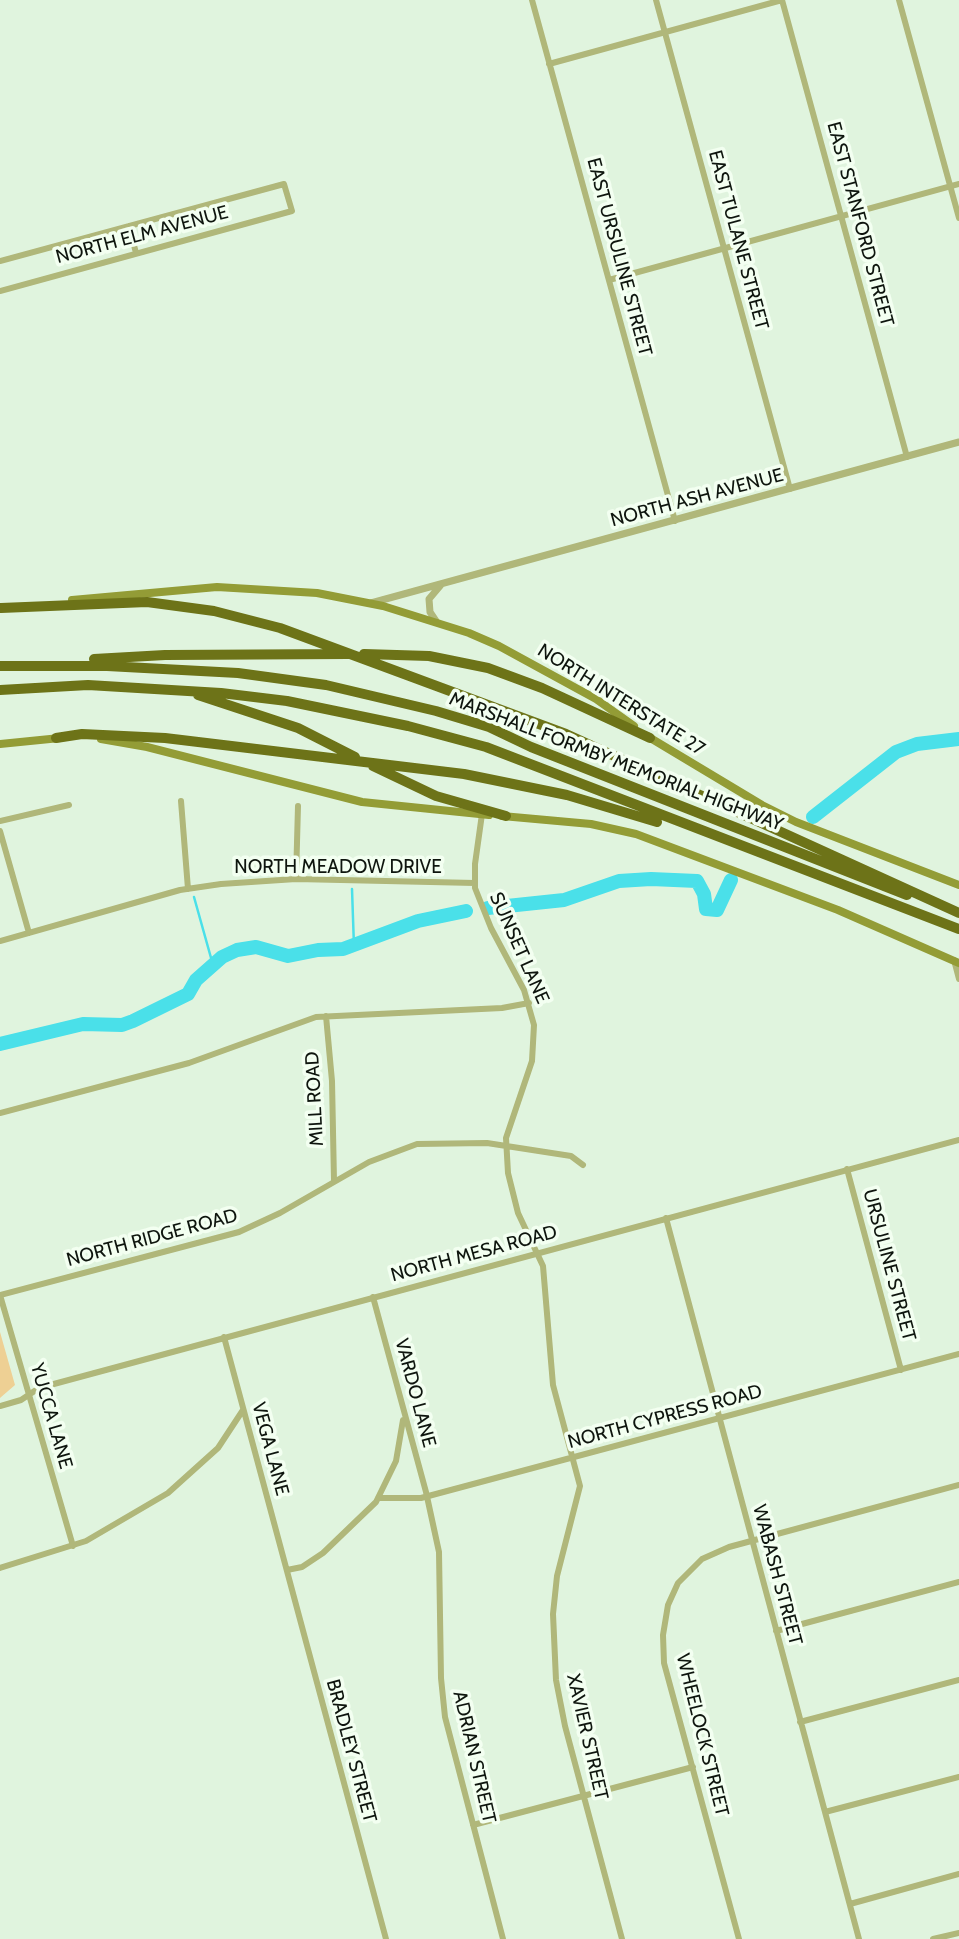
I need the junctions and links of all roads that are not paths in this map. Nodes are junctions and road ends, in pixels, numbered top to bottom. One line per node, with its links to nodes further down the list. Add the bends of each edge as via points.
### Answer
1 (532, 0): 6 (street, EAST URSULINE STREET)
2 (656, 0): 5 (street, EAST TULANE STREET)
3 (782, 0): 5 (street); 9 (street, EAST STANFORD STREET)
4 (900, 0): 8 (street)
5 (665, 32): 6 (street); 12 (street, EAST TULANE STREET)
6 (549, 64): 15 (street, EAST URSULINE STREET)
7 (959, 184): 8 (street)
8 (950, 186): 9 (street); 10 (street)
9 (841, 216): 12 (street); 18 (street, EAST STANFORD STREET)
10 (959, 218)
11 (129, 226): 13 (street); 13 (street, NORTH ELM AVENUE, via 284,184 292,211); 14 (street, NORTH ELM AVENUE)
12 (724, 248): 15 (street); 19 (street, EAST TULANE STREET)
13 (136, 253): 16 (street, NORTH ELM AVENUE)
14 (0, 261)
15 (609, 280): 20 (street, EAST URSULINE STREET)
16 (0, 290)
17 (959, 442): 18 (street, NORTH ASH AVENUE)
18 (907, 457): 19 (street, NORTH ASH AVENUE)
19 (790, 489): 20 (street, NORTH ASH AVENUE)
20 (675, 521): 21 (street, NORTH ASH AVENUE)
21 (443, 583): 22 (street, NORTH ASH AVENUE); 24 (street, via 429,599)
22 (371, 603): 23 (main road, NORTH INTERSTATE 27, via 317,593 217,587); 24 (main road, NORTH INTERSTATE 27)
23 (1, 608): 43 (highway, via 147,602 214,611 280,628 587,743)
24 (436, 621): 29 (main road, NORTH INTERSTATE 27, via 527,660 596,699)
25 (0, 666): 29 (highway, via 165,655 429,656 508,675); 43 (highway, MARSHALL FORMBY MEMORIAL HIGHWAY, via 238,673 326,685 436,711 489,727)
26 (0, 690): 27 (highway, MARSHALL FORMBY MEMORIAL HIGHWAY, via 88,685)
27 (186, 691): 35 (highway, via 298,729 436,796); 38 (highway, MARSHALL FORMBY MEMORIAL HIGHWAY, via 287,701 441,734)
28 (56, 738): 30 (main road); 34 (main road, via 147,747 362,802); 38 (highway, via 107,734 441,771 567,795)
29 (650, 738): 41 (main road, NORTH INTERSTATE 27, via 796,822)
30 (0, 744)
31 (181, 801): 42 (street)
32 (69, 805): 36 (street)
33 (298, 806): 39 (street)
34 (482, 814): 35 (main road); 40 (street, SUNSET LANE)
35 (506, 816): 47 (main road, via 591,824 636,834 838,910)
36 (0, 821)
37 (0, 831): 45 (street)
38 (748, 849): 44 (highway, MARSHALL FORMBY MEMORIAL HIGHWAY)
39 (296, 879): 40 (street, NORTH MEADOW DRIVE); 42 (street, NORTH MEADOW DRIVE)
40 (475, 883): 49 (street, SUNSET LANE, via 491,929)
41 (959, 885)
42 (188, 889): 45 (street, NORTH MEADOW DRIVE)
43 (959, 914)
44 (959, 929)
45 (29, 933): 46 (street, NORTH MEADOW DRIVE)
46 (0, 941)
47 (956, 962): 48 (street)
48 (959, 979)
49 (529, 1003): 50 (street); 53 (street, SUNSET LANE, via 535,1045)
50 (326, 1016): 51 (street, via 287,1025 189,1063); 56 (street, MILL ROAD)
51 (0, 1113)
52 (959, 1140): 55 (street, NORTH MESA ROAD)
53 (506, 1147): 54 (street, NORTH RIDGE ROAD, via 571,1156); 56 (street, NORTH RIDGE ROAD, via 466,1141 417,1144 388,1153); 58 (street, SUNSET LANE, via 512,1196)
54 (583, 1164)
55 (847, 1169): 57 (street, NORTH MESA ROAD); 63 (street, URSULINE STREET)
56 (334, 1181): 59 (street, NORTH RIDGE ROAD, via 239,1232)
57 (666, 1218): 58 (street, NORTH MESA ROAD); 68 (street, WABASH STREET)
58 (538, 1253): 60 (street, NORTH MESA ROAD); 69 (street, SUNSET LANE, via 545,1277 553,1385)
59 (0, 1295): 64 (street, YUCCA LANE)
60 (373, 1297): 61 (street, NORTH MESA ROAD); 67 (street, VARDO LANE)
61 (224, 1337): 64 (street, NORTH MESA ROAD, via 39,1388); 66 (street, VEGA LANE)
62 (959, 1354): 63 (street, NORTH CYPRESS ROAD)
63 (901, 1370): 68 (street, NORTH CYPRESS ROAD)
64 (28, 1397): 65 (street, NORTH MESA ROAD); 74 (street, YUCCA LANE)
65 (0, 1406)
66 (243, 1410): 74 (street, via 218,1448 187,1479); 76 (street, VEGA LANE)
67 (404, 1414): 71 (street, VARDO LANE); 72 (street, via 396,1461)
68 (720, 1419): 69 (street, NORTH CYPRESS ROAD); 73 (street, WABASH STREET)
69 (574, 1458): 71 (street, NORTH CYPRESS ROAD); 83 (street, XAVIER STREET, via 580,1486 557,1576 554,1646 565,1726)
70 (959, 1485): 73 (street, WHEELOCK STREET)
71 (427, 1497): 72 (street, NORTH CYPRESS ROAD); 85 (street, ADRIAN STREET, via 439,1557 445,1717)
72 (378, 1498): 76 (street, via 323,1553 302,1567)
73 (751, 1541): 78 (street, WABASH STREET); 81 (street, WHEELOCK STREET, via 709,1554 693,1566 668,1605 664,1662)
74 (73, 1546): 75 (street)
75 (0, 1568)
76 (287, 1570): 89 (street, BRADLEY STREET)
77 (959, 1582): 78 (street)
78 (776, 1631): 80 (street, WABASH STREET)
79 (959, 1679): 80 (street)
80 (800, 1722): 84 (street, WABASH STREET)
81 (694, 1767): 83 (street); 92 (street, WHEELOCK STREET)
82 (959, 1777): 84 (street)
83 (583, 1795): 85 (street); 91 (street, XAVIER STREET)
84 (825, 1812): 87 (street, WABASH STREET)
85 (473, 1825): 90 (street, ADRIAN STREET)
86 (959, 1874): 87 (street)
87 (849, 1904): 93 (street, WABASH STREET)
88 (959, 1933): 94 (street)
89 (386, 1939)
90 (503, 1939)
91 (622, 1939)
92 (739, 1939)
93 (859, 1939)
94 (933, 1939)

